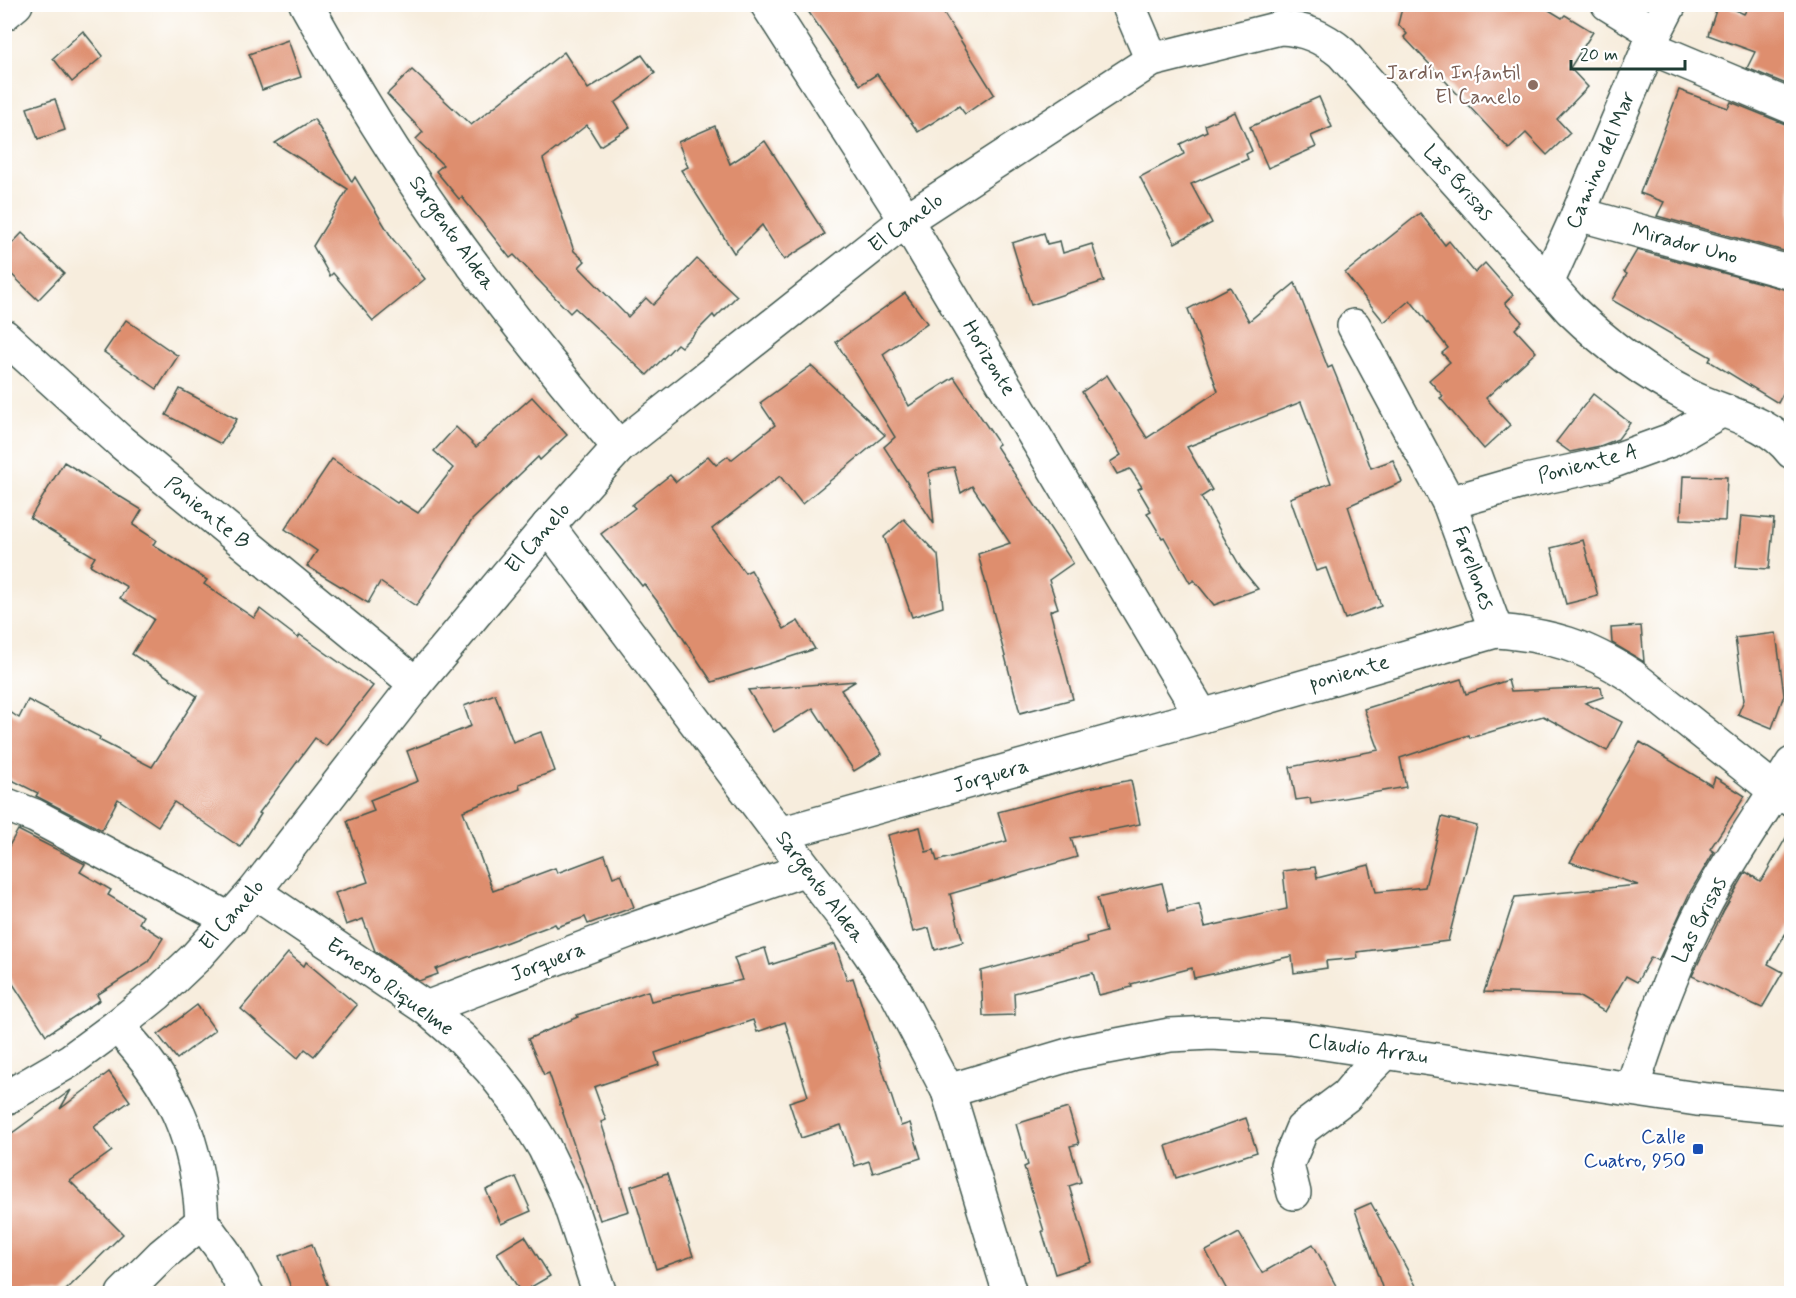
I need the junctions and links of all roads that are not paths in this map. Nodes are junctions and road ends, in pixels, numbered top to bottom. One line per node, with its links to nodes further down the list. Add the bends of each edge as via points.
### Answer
1 (16, 4): 6 (street)
2 (306, 4): 17 (street, Sargento Aldea, via 387,140 441,220 504,306)
3 (767, 4): 11 (street, Horizonte)
4 (1128, 4): 8 (street)
5 (1608, 4): 7 (street)
6 (4, 14)
7 (1658, 28): 9 (street); 10 (street, Camino del Mar)
8 (1152, 60): 11 (street, El Canelo); 13 (street, Las Brisas, via 1280,28 1312,33 1328,42)
9 (1791, 106)
10 (1578, 214): 12 (street, Mirador Uno); 13 (street, Camino del Mar)
11 (906, 220): 17 (street, El Canelo); 23 (street, Horizonte)
12 (1791, 273)
13 (1547, 283): 16 (street, Las Brisas, via 1580,319 1626,358 1680,392)
14 (1354, 326): 19 (street, Farellones)
15 (4, 336): 22 (street, Poniente B, via 121,442)
16 (1721, 411): 18 (street, Las Brisas, via 1767,429); 19 (street, Poniente A, via 1671,440 1605,464)
17 (619, 447): 20 (street, El Canelo)
18 (1791, 452)
19 (1449, 503): 21 (street, Farellones)
20 (548, 526): 22 (street, El Canelo); 26 (street, Sargento Aldea)
21 (1496, 631): 23 (street, poniente); 24 (street, Farellones, via 1553,638 1608,660)
22 (416, 684): 28 (street, El Canelo)
23 (1202, 716): 26 (street, Jorquera)
24 (1786, 785): 33 (street, Las Brisas, via 1734,855 1707,902 1678,961)
25 (4, 804): 29 (street, via 35,816)
26 (780, 834): 27 (street, Sargento Aldea)
27 (806, 869): 30 (street, Jorquera); 34 (street, Sargento Aldea, via 896,992)
28 (254, 892): 29 (street, El Canelo); 30 (street, Ernesto Riquelme)
29 (231, 920): 31 (street, El Canelo, via 157,994)
30 (426, 1008): 41 (street, Ernesto Riquelme, via 491,1070 544,1147 566,1193)
31 (117, 1026): 35 (street, El Canelo, via 71,1060); 38 (street, via 140,1050 176,1105 196,1164)
32 (1386, 1052): 33 (street, Claudio Arrau); 34 (street, Claudio Arrau, via 1291,1038 1212,1033 1170,1035 1075,1053); 37 (street, via 1346,1096 1302,1129 1287,1166)
33 (1632, 1088): 36 (street, Claudio Arrau)
34 (948, 1090): 42 (street, Sargento Aldea)
35 (4, 1099)
36 (1791, 1108)
37 (1294, 1193)
38 (202, 1222): 39 (street); 40 (street)
39 (123, 1293)
40 (248, 1293)
41 (600, 1293)
42 (1010, 1293)

